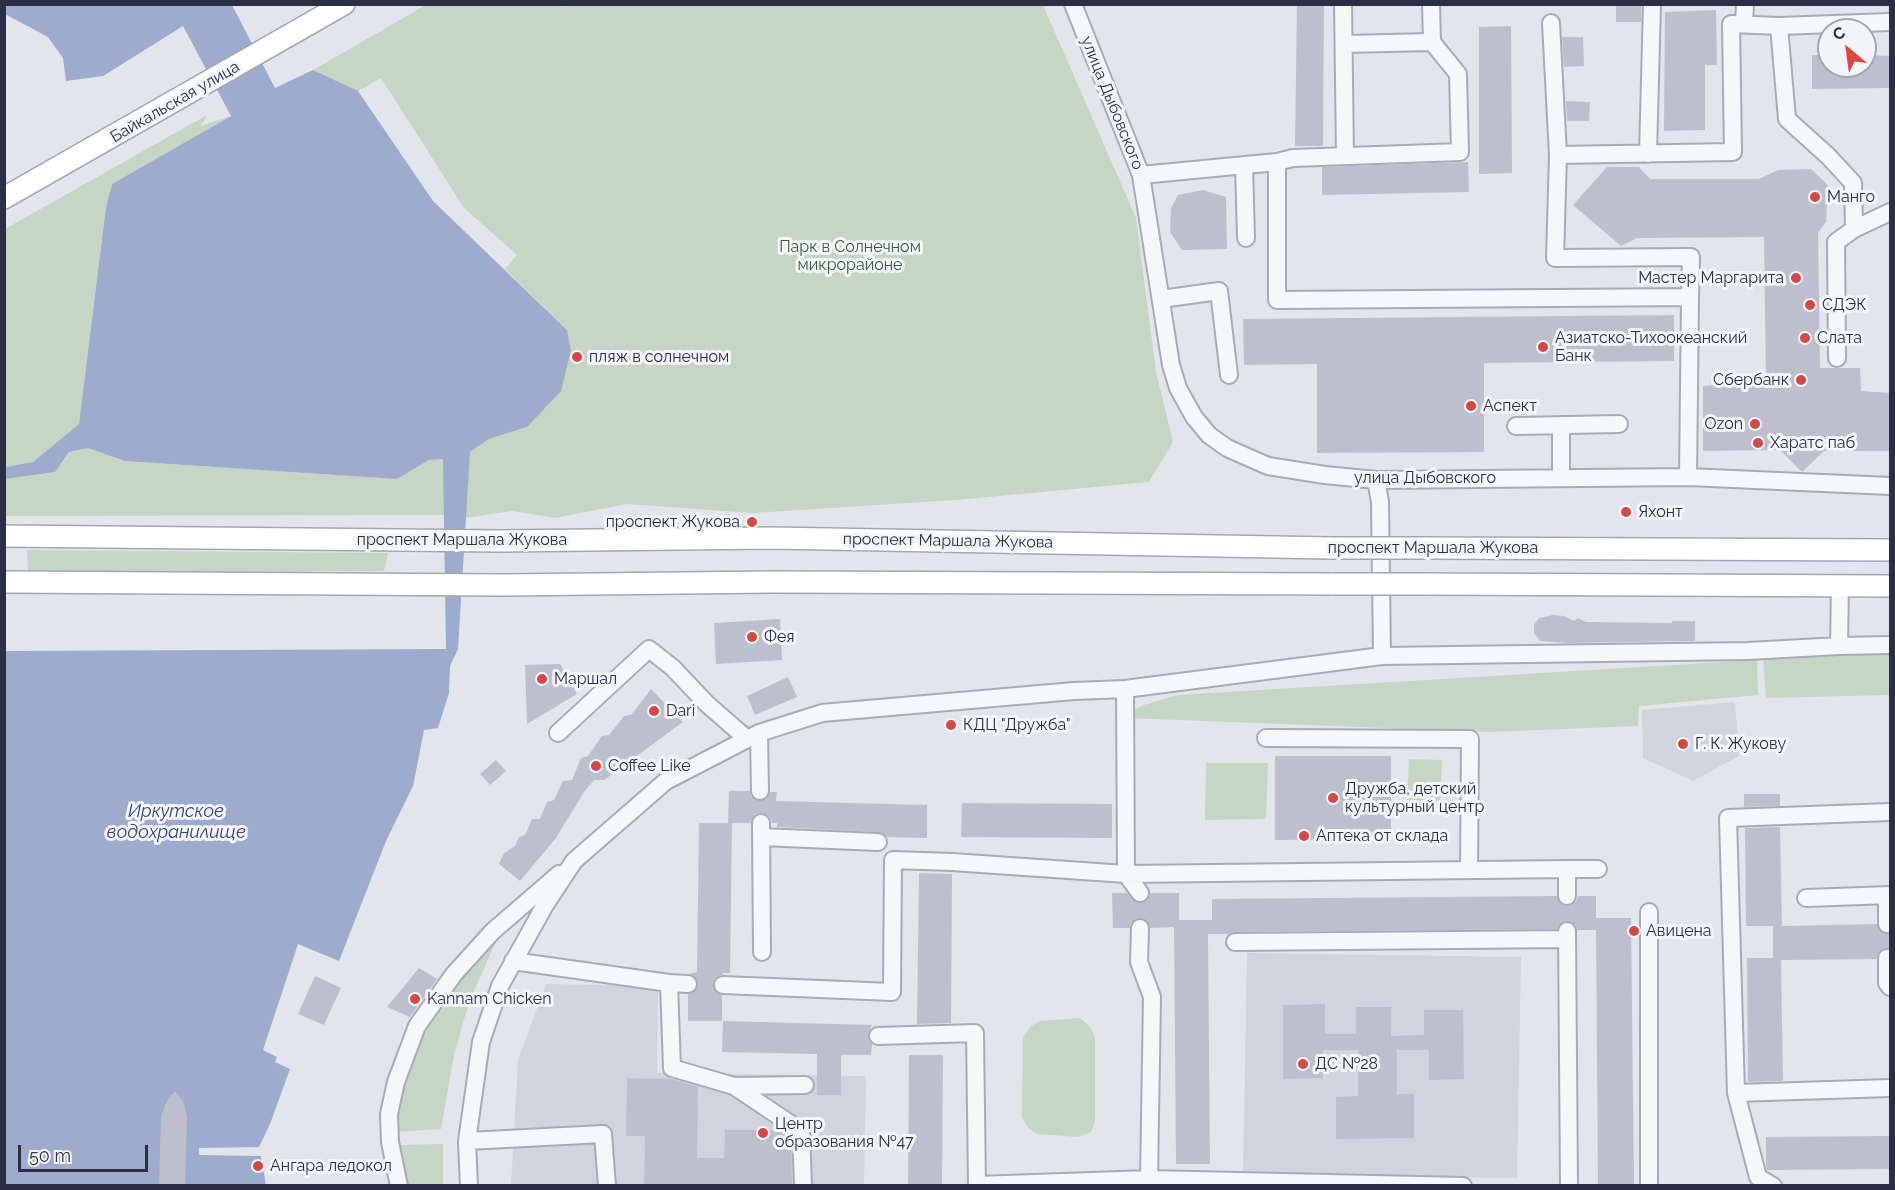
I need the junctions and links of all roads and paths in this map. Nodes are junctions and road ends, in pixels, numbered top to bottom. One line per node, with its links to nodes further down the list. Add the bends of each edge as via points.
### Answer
1 (344, 4): 19 (main road, Байкальская улица)
2 (1073, 4): 18 (street, улица Дыбовского)
3 (1343, 4): 12 (street)
4 (1431, 4): 11 (street)
5 (1652, 4): 13 (street)
6 (1745, 4): 9 (street)
7 (1890, 22): 10 (street)
8 (1551, 23): 14 (street)
9 (1744, 24): 10 (street); 13 (street, via 1731,24 1733,152)
10 (1779, 26): 21 (street, via 1787,119 1853,183)
11 (1432, 42): 12 (street); 15 (street, via 1458,74 1460,152)
12 (1344, 44): 15 (street)
13 (1648, 154): 14 (street)
14 (1558, 155): 23 (street, via 1555,258 1691,257)
15 (1345, 156): 16 (street)
16 (1277, 162): 17 (street); 23 (street, via 1277,300)
17 (1244, 165): 18 (street); 22 (street)
18 (1141, 175): 24 (street, улица Дыбовского)
19 (4, 198)
20 (1890, 212): 21 (street)
21 (1854, 230): 25 (street, via 1836,242)
22 (1246, 238)
23 (1690, 297): 31 (street)
24 (1161, 299): 26 (street, via 1220,291); 32 (street, улица Дыбовского, via 1178,388 1209,435 1227,448 1268,466)
25 (1837, 358)
26 (1229, 375)
27 (1618, 424): 28 (street)
28 (1561, 425): 29 (street); 30 (street)
29 (1516, 426)
30 (1561, 477): 31 (street, улица Дыбовского); 32 (street, улица Дыбовского)
31 (1688, 477): 33 (street, улица Дыбовского)
32 (1376, 480): 41 (street, via 1380,502)
33 (1890, 486)
34 (4, 536): 35 (main road, проспект Маршала Жукова, bridge, via 500,541 771,537 1332,548)
35 (1890, 550)
36 (4, 582): 37 (main road, bridge)
37 (1840, 586): 38 (main road); 40 (street)
38 (1890, 586)
39 (1890, 645): 40 (street)
40 (1839, 646): 41 (street, via 1748,651)
41 (1382, 656): 42 (street)
42 (1125, 689): 44 (street, via 822,713); 53 (street)
43 (558, 733): 44 (street, via 649,649 707,704)
44 (753, 736): 46 (street); 49 (street, via 666,781)
45 (1266, 738): 52 (street, via 1470,739)
46 (760, 791)
47 (1890, 812): 73 (street, via 1728,818)
48 (878, 842): 62 (street, via 761,830)
49 (574, 861): 64 (street); 76 (street, via 492,931 454,974 417,1026 396,1082 389,1114)
50 (1567, 869): 51 (street); 52 (street); 56 (street)
51 (1598, 869)
52 (1469, 870): 53 (street)
53 (1126, 873): 54 (street); 67 (street, via 893,860 892,992)
54 (1140, 893)
55 (1889, 895): 57 (street); 59 (street)
56 (1567, 896)
57 (1806, 898)
58 (1649, 912): 83 (street)
59 (1887, 924)
60 (1140, 928): 75 (street, via 1139,962 1152,997)
61 (1235, 942): 82 (street, via 1567,935)
62 (762, 952)
63 (1887, 958): 68 (street)
64 (513, 961): 65 (street); 74 (street, via 481,1042)
65 (669, 983): 66 (street); 71 (street, via 672,1068)
66 (688, 984)
67 (723, 985)
68 (1890, 987)
69 (878, 1036): 80 (street, via 975,1033)
70 (805, 1085): 71 (street)
71 (734, 1086): 79 (street, via 801,1131)
72 (1890, 1088): 73 (street)
73 (1736, 1094): 84 (street, via 1758,1177)
74 (467, 1141): 77 (street); 78 (street, via 603,1134)
75 (1149, 1179): 80 (street); 81 (street)
76 (399, 1185)
77 (469, 1185)
78 (607, 1185)
79 (803, 1185)
80 (977, 1185)
81 (1463, 1185)
82 (1569, 1185)
83 (1649, 1185)
84 (1773, 1185)

